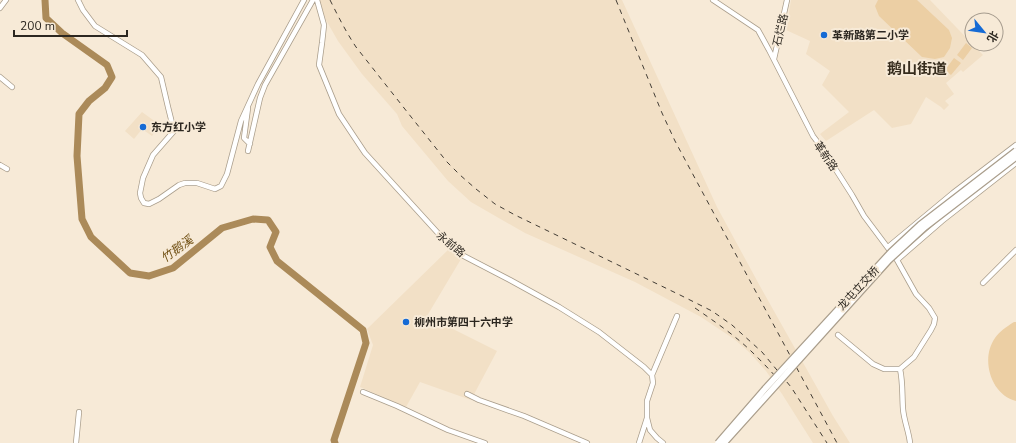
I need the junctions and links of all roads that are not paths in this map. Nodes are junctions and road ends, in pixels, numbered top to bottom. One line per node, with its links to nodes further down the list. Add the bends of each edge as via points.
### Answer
1 (6, 0): 8 (street)
2 (78, 0): 12 (street, via 95,26 142,55 161,77 174,131 153,155 143,178 140,193 144,203 149,204 185,183 197,183 215,189 221,186)
3 (304, 0): 12 (street)
4 (313, 0): 13 (street, via 265,85)
5 (317, 0): 28 (street, 永前路, via 324,25 319,65 339,114 365,154 460,254 559,307 599,332)
6 (713, 0): 9 (street, 革新路, via 758,30)
7 (787, 0): 9 (street, 石烂路)
8 (0, 8)
9 (774, 59): 21 (street, 革新路, via 813,136 864,216)
10 (0, 77): 11 (street)
11 (12, 87)
12 (249, 102): 13 (street, via 244,138)
13 (250, 144): 15 (street)
14 (1016, 145): 21 (street)
15 (248, 151)
16 (1016, 151): 38 (main road, 龙屯立交桥, bridge, via 920,225 891,252)
17 (1016, 157): 39 (main road, 龙屯立交桥, bridge, via 925,227 889,260)
18 (1016, 164): 23 (street, via 942,221)
19 (0, 165): 20 (street)
20 (7, 169)
21 (888, 247): 23 (street, 革新路)
22 (1016, 250): 24 (street)
23 (897, 260): 27 (street, 革新路, via 916,294 935,318 931,330 914,357)
24 (983, 283)
25 (677, 316): 28 (street)
26 (838, 335): 27 (street, via 873,364 884,369)
27 (900, 369): 40 (street, via 904,422)
28 (652, 376): 32 (street, via 653,383 647,401)
29 (363, 392): 34 (street, via 448,430)
30 (466, 394): 35 (street)
31 (79, 412): 33 (street)
32 (647, 418): 36 (street); 37 (street, via 650,430)
33 (76, 443)
34 (484, 443)
35 (587, 443)
36 (638, 443)
37 (663, 443)
38 (718, 443)
39 (724, 443)
40 (910, 443)

